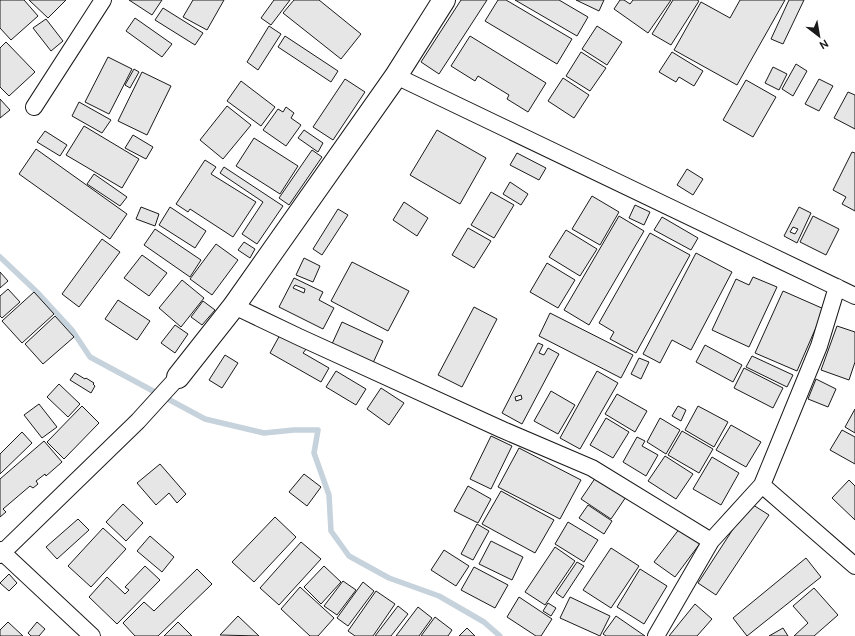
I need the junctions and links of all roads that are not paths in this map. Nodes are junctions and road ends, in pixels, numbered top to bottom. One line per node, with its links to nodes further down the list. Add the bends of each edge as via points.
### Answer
1 (103, 0): 4 (street)
2 (444, 0): 3 (main road)
3 (396, 76): 5 (street); 7 (main road)
4 (34, 107)
5 (837, 287): 6 (street); 9 (street, via 819,346)
6 (855, 296)
7 (234, 306): 8 (main road); 10 (street, via 592,468)
8 (178, 377): 11 (street, via 138,421)
9 (762, 485): 10 (street); 12 (street)
10 (711, 540): 14 (street)
11 (1, 552): 13 (street)
12 (855, 566)
13 (92, 636)
14 (656, 636)

